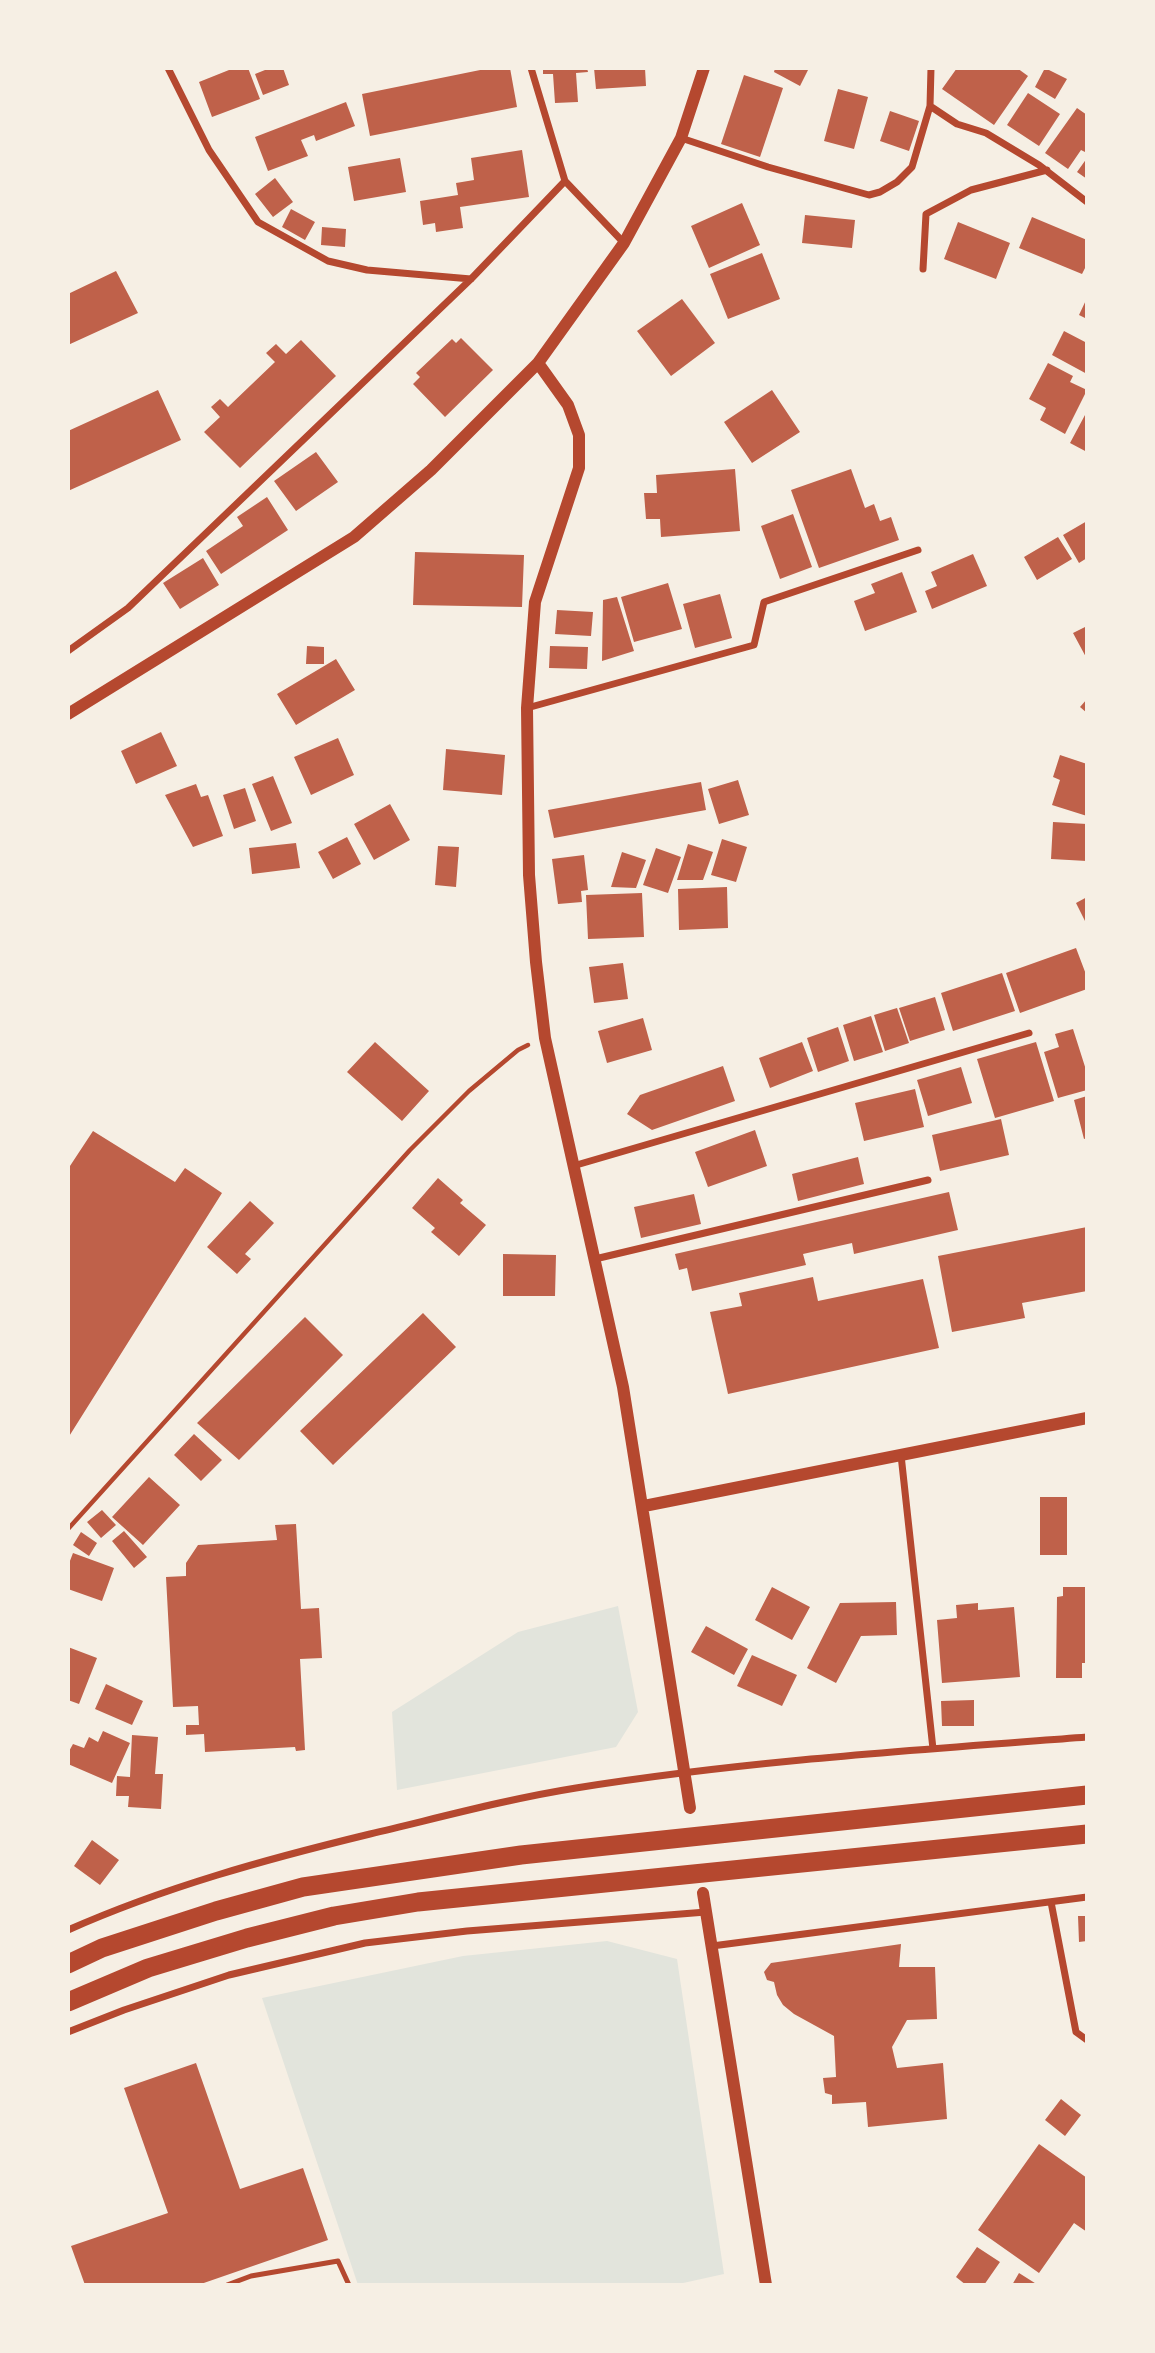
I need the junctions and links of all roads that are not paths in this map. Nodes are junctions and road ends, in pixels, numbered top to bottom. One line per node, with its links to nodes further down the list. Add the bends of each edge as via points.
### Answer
1 (168, 68): 12 (street, via 209,150 258,222 328,261 367,270)
2 (531, 68): 8 (street)
3 (704, 68): 6 (street)
4 (931, 68): 5 (street)
5 (930, 106): 6 (street, via 912,167 897,182 869,195); 7 (street)
6 (681, 138): 10 (street)
7 (1046, 170): 9 (street); 11 (street, via 971,190 926,214)
8 (565, 181): 10 (street); 12 (street)
9 (1087, 202)
10 (624, 243): 13 (street)
11 (923, 269)
12 (471, 279): 15 (street, via 128,608)
13 (538, 363): 16 (street, via 568,405 576,425 579,468 535,602); 17 (street, via 431,470 354,537)
14 (918, 550): 16 (street, via 764,603 754,645)
15 (68, 651)
16 (527, 708): 19 (street, via 529,875 545,1038)
17 (68, 714)
18 (1028, 1033): 19 (street)
19 (573, 1167): 21 (street)
20 (928, 1180): 21 (street)
21 (595, 1259): 24 (street)
22 (1087, 1418): 23 (street)
23 (901, 1455): 24 (street); 26 (street)
24 (643, 1506): 27 (street)
25 (1087, 1737): 26 (street)
26 (933, 1749): 27 (street)
27 (685, 1773): 29 (street); 35 (street, via 507,1801 329,1844 225,1872)
28 (1087, 1795): 37 (highway, via 521,1855 303,1887 102,1948)
29 (690, 1808)
30 (1087, 1834): 38 (highway, via 432,1901 334,1916 148,1968)
31 (703, 1892): 34 (street)
32 (1087, 1897): 33 (street)
33 (1051, 1902): 36 (street); 40 (street, via 1076,2032)
34 (706, 1912): 36 (street); 39 (street, via 365,1943 229,1975)
35 (68, 1930)
36 (712, 1946): 41 (street)
37 (68, 1964)
38 (68, 2003)
39 (68, 2032)
40 (1087, 2040)
41 (763, 2284)
42 (227, 2285): 43 (lane, via 251,2276 338,2261)
43 (349, 2285)

